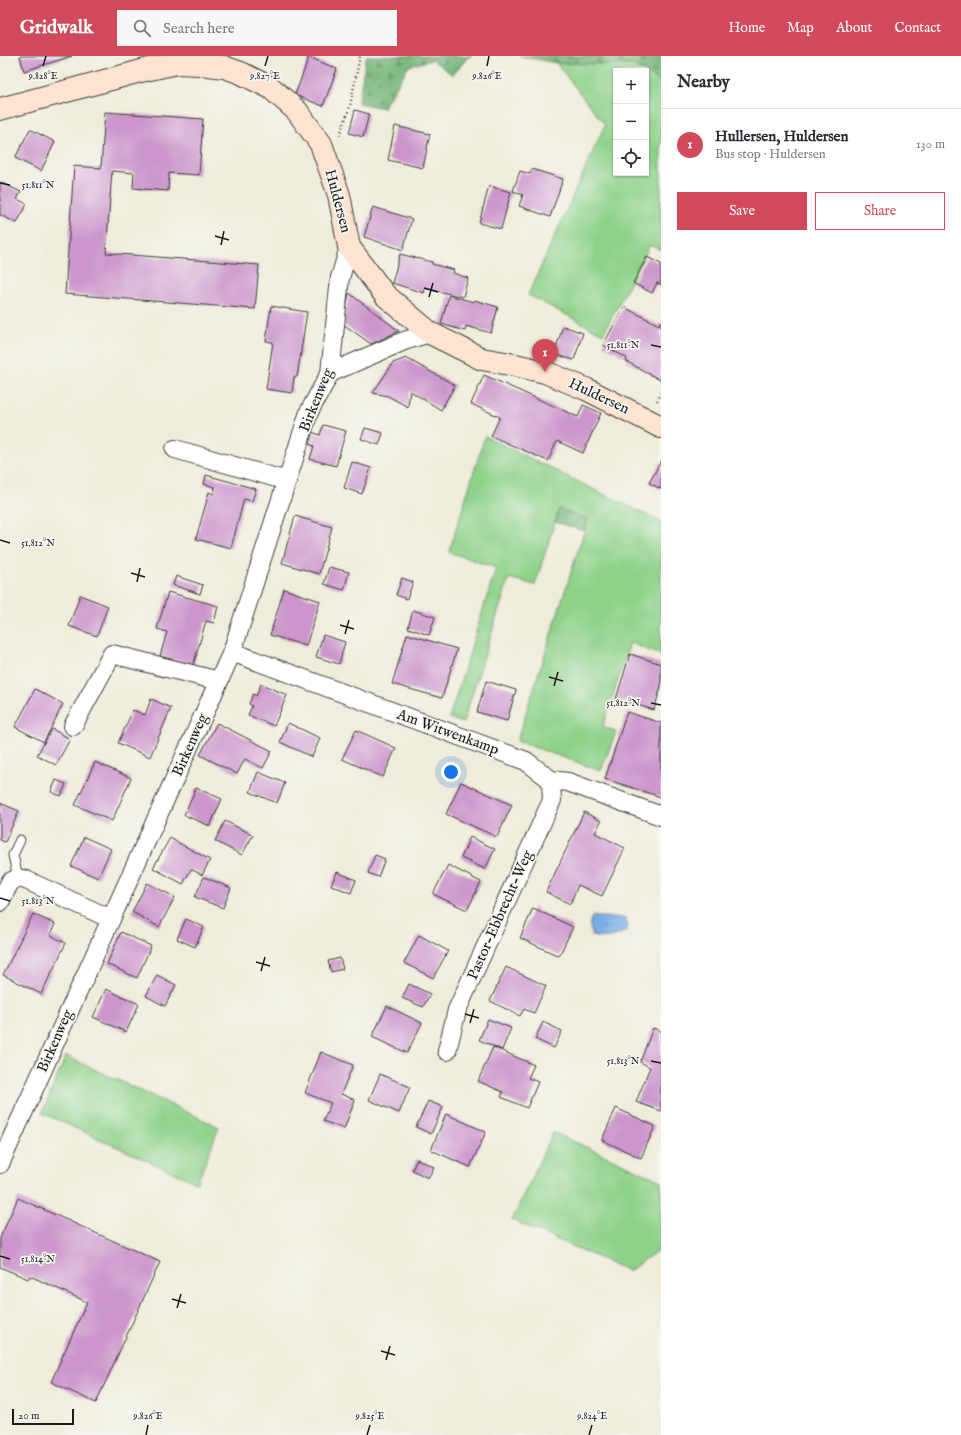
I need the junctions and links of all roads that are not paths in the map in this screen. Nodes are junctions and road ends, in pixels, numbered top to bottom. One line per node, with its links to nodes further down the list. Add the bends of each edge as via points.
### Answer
1 (176, 60): 2 (street, Huldersen, via 202,64); 3 (street, Huldersen)
2 (227, 62): 4 (street, Huldersen, via 241,73 271,88 297,111 321,144 339,195)
3 (0, 109)
4 (349, 247): 5 (street, Huldersen, via 386,295); 6 (street, Birkenweg, via 340,278)
5 (430, 333): 6 (street, via 404,341); 7 (street, Huldersen, via 482,359 545,372 580,386)
6 (330, 373): 9 (street, Birkenweg, via 309,412)
7 (661, 427)
8 (175, 449): 9 (street)
9 (287, 481): 10 (street, Birkenweg)
10 (232, 652): 11 (street, Birkenweg); 13 (street, Am Witwenkamp, via 526,761)
11 (219, 681): 12 (street, via 112,654); 18 (street, Birkenweg)
12 (73, 726)
13 (551, 780): 14 (street, Am Witwenkamp, via 568,782); 19 (street, Pastor-Ebbrecht-Weg, via 552,800 457,1010)
14 (661, 816)
15 (20, 840): 16 (lane, via 13,855)
16 (18, 878): 17 (street, via 10,882); 18 (street)
17 (0, 902)
18 (111, 919): 20 (street, Birkenweg)
19 (447, 1051)
20 (0, 1164)

